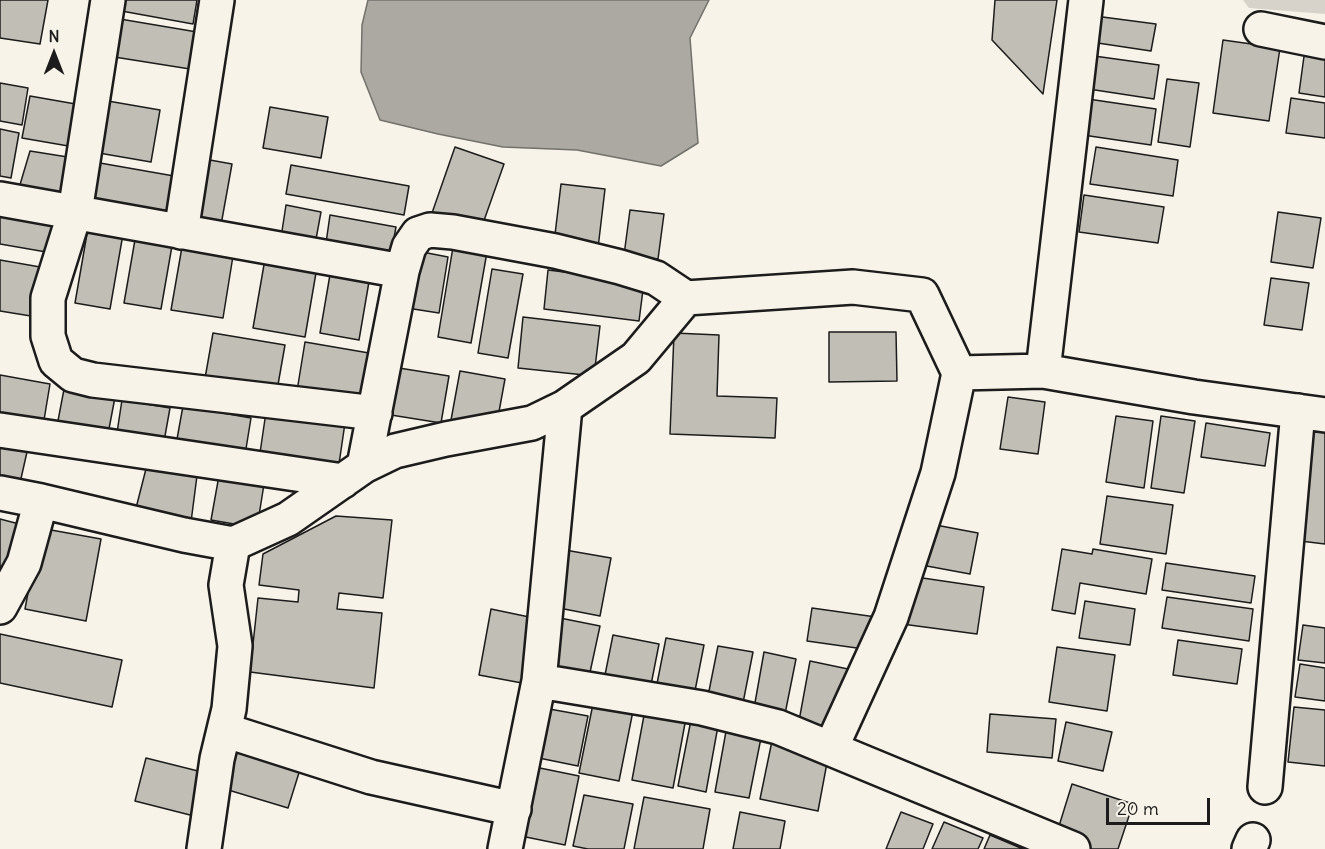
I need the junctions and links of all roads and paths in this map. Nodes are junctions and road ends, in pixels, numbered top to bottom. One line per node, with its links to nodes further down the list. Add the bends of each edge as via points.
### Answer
1 (108, 0): 7 (street)
2 (217, 0): 8 (street)
3 (1086, 0): 11 (street)
4 (1261, 29): 5 (street)
5 (1325, 42)
6 (0, 199): 7 (street)
7 (75, 212): 8 (street); 14 (street, via 48,298 48,336 56,361 73,375)
8 (181, 232): 9 (street)
9 (402, 271): 10 (street, via 409,247 418,234 430,230 453,232 620,267 656,278); 14 (street)
10 (686, 298): 12 (street, via 853,287 922,295); 13 (street, via 636,358)
11 (1042, 371): 12 (street); 15 (street)
12 (959, 373): 24 (street, via 938,473 891,617)
13 (565, 407): 17 (street, via 532,423 395,452); 22 (street)
14 (375, 413): 17 (street)
15 (1311, 413): 25 (street)
16 (0, 430): 17 (street)
17 (354, 474): 20 (street, via 288,519)
18 (0, 493): 19 (street)
19 (42, 501): 20 (street); 21 (street, via 24,563)
20 (233, 544): 23 (street, via 226,585 235,646)
21 (0, 608)
22 (539, 681): 24 (street, via 702,708 778,727); 26 (street)
23 (224, 730): 26 (street, via 371,777); 27 (street)
24 (831, 748): 29 (street)
25 (1265, 787)
26 (514, 809): 28 (street)
27 (204, 849)
28 (505, 849)
29 (1073, 849)

